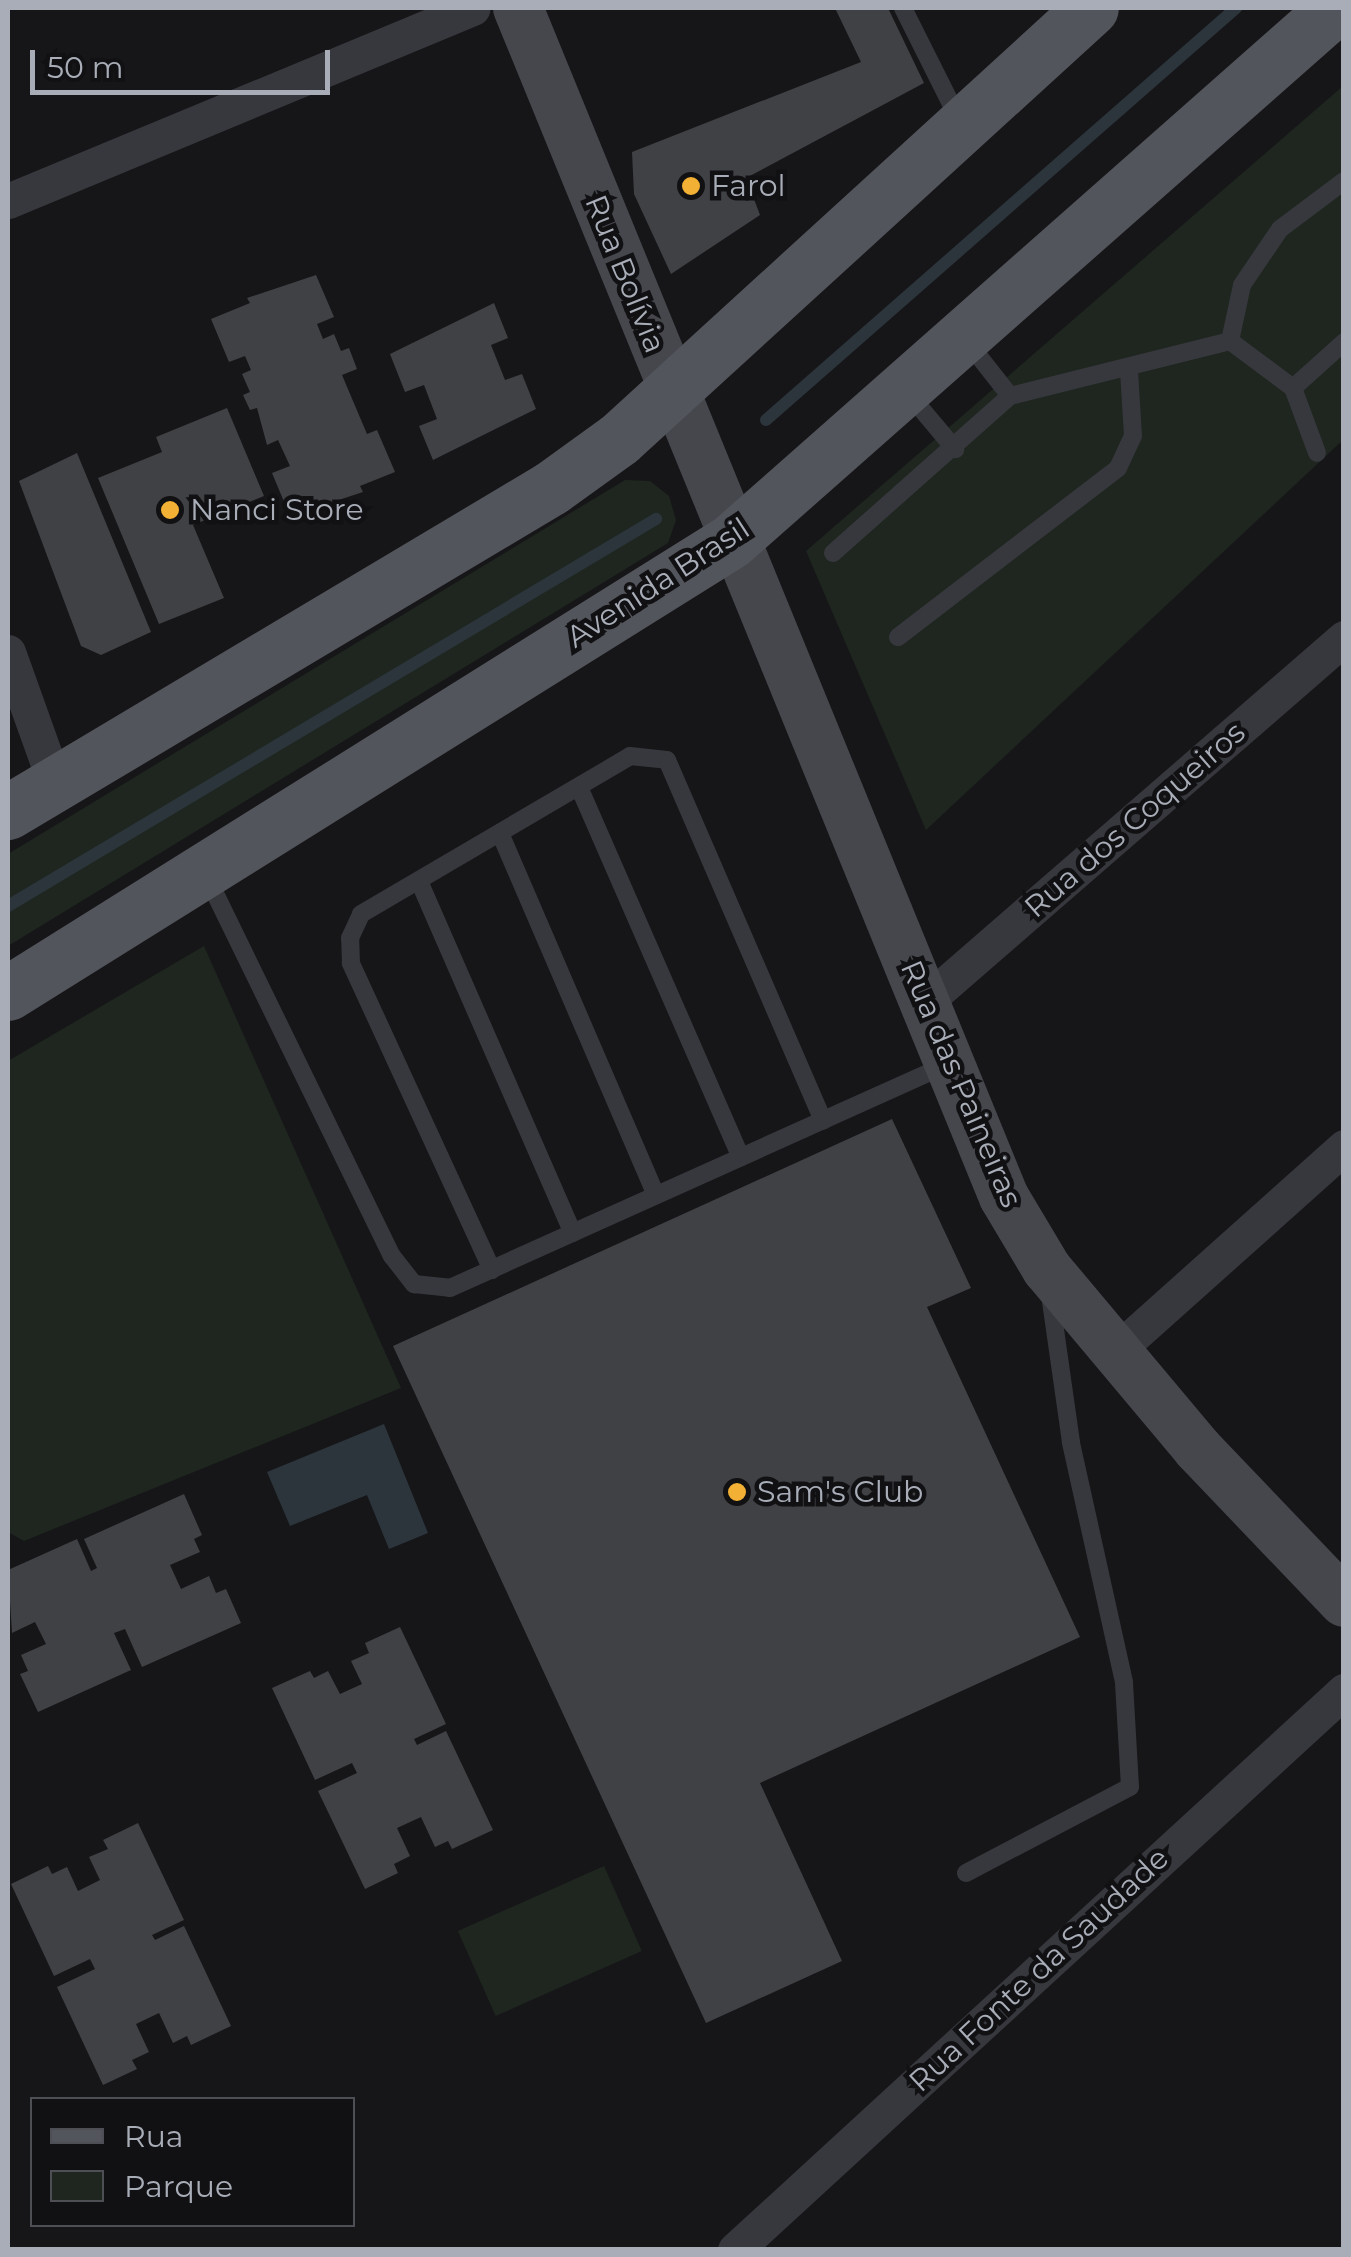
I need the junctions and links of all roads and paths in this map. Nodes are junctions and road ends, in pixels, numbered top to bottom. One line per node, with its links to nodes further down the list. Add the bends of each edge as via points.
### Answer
1 (473, 8): 8 (street)
2 (518, 8): 15 (main road, Rua Bolívia)
3 (903, 8): 6 (lane)
4 (1091, 8): 6 (main road)
5 (1334, 8): 9 (main road, Avenida Brasil)
6 (961, 125): 15 (main road)
7 (1344, 180): 10 (lane, via 1280,229 1242,285)
8 (8, 201)
9 (962, 336): 13 (main road, Avenida Brasil); 16 (lane)
10 (1230, 340): 12 (lane); 14 (lane)
11 (1344, 342): 14 (lane)
12 (1129, 371): 16 (lane); 21 (lane, via 1133,436 1118,468)
13 (904, 388): 17 (lane); 19 (main road, Avenida Brasil)
14 (1292, 388): 18 (lane)
15 (673, 394): 19 (main road, Rua Bolívia); 24 (main road, via 551,488)
16 (1010, 396): 17 (lane)
17 (954, 448): 20 (lane)
18 (1317, 453)
19 (731, 541): 28 (main road, Avenida Brasil); 31 (main road, Rua das Paineiras)
20 (833, 553)
21 (898, 637)
22 (1344, 638): 31 (street, Rua dos Coqueiros)
23 (8, 652): 24 (street)
24 (55, 782): 26 (main road)
25 (579, 786): 27 (lane); 33 (lane, via 630,756 667,760); 35 (lane)
26 (8, 812)
27 (500, 833): 29 (lane); 36 (lane)
28 (204, 870): 30 (main road, Avenida Brasil); 39 (lane, via 392,1256 414,1284 450,1288)
29 (418, 881): 37 (lane); 39 (lane, via 362,914 350,938 351,963)
30 (8, 993)
31 (926, 1000): 32 (main road, Rua das Paineiras)
32 (950, 1063): 33 (lane); 38 (main road, Rua das Paineiras, via 1004,1198)
33 (823, 1120): 35 (lane)
34 (1344, 1146): 40 (street)
35 (741, 1157): 36 (lane)
36 (656, 1196): 37 (lane)
37 (573, 1232): 39 (lane)
38 (1047, 1269): 40 (main road, Rua das Paineiras); 43 (lane, via 1071,1442 1124,1682 1130,1787)
39 (492, 1270)
40 (1116, 1351): 41 (main road, Rua das Paineiras, via 1197,1448)
41 (1344, 1602)
42 (1344, 1690): 44 (street, Rua Fonte da Saudade)
43 (966, 1873)
44 (735, 2250)

